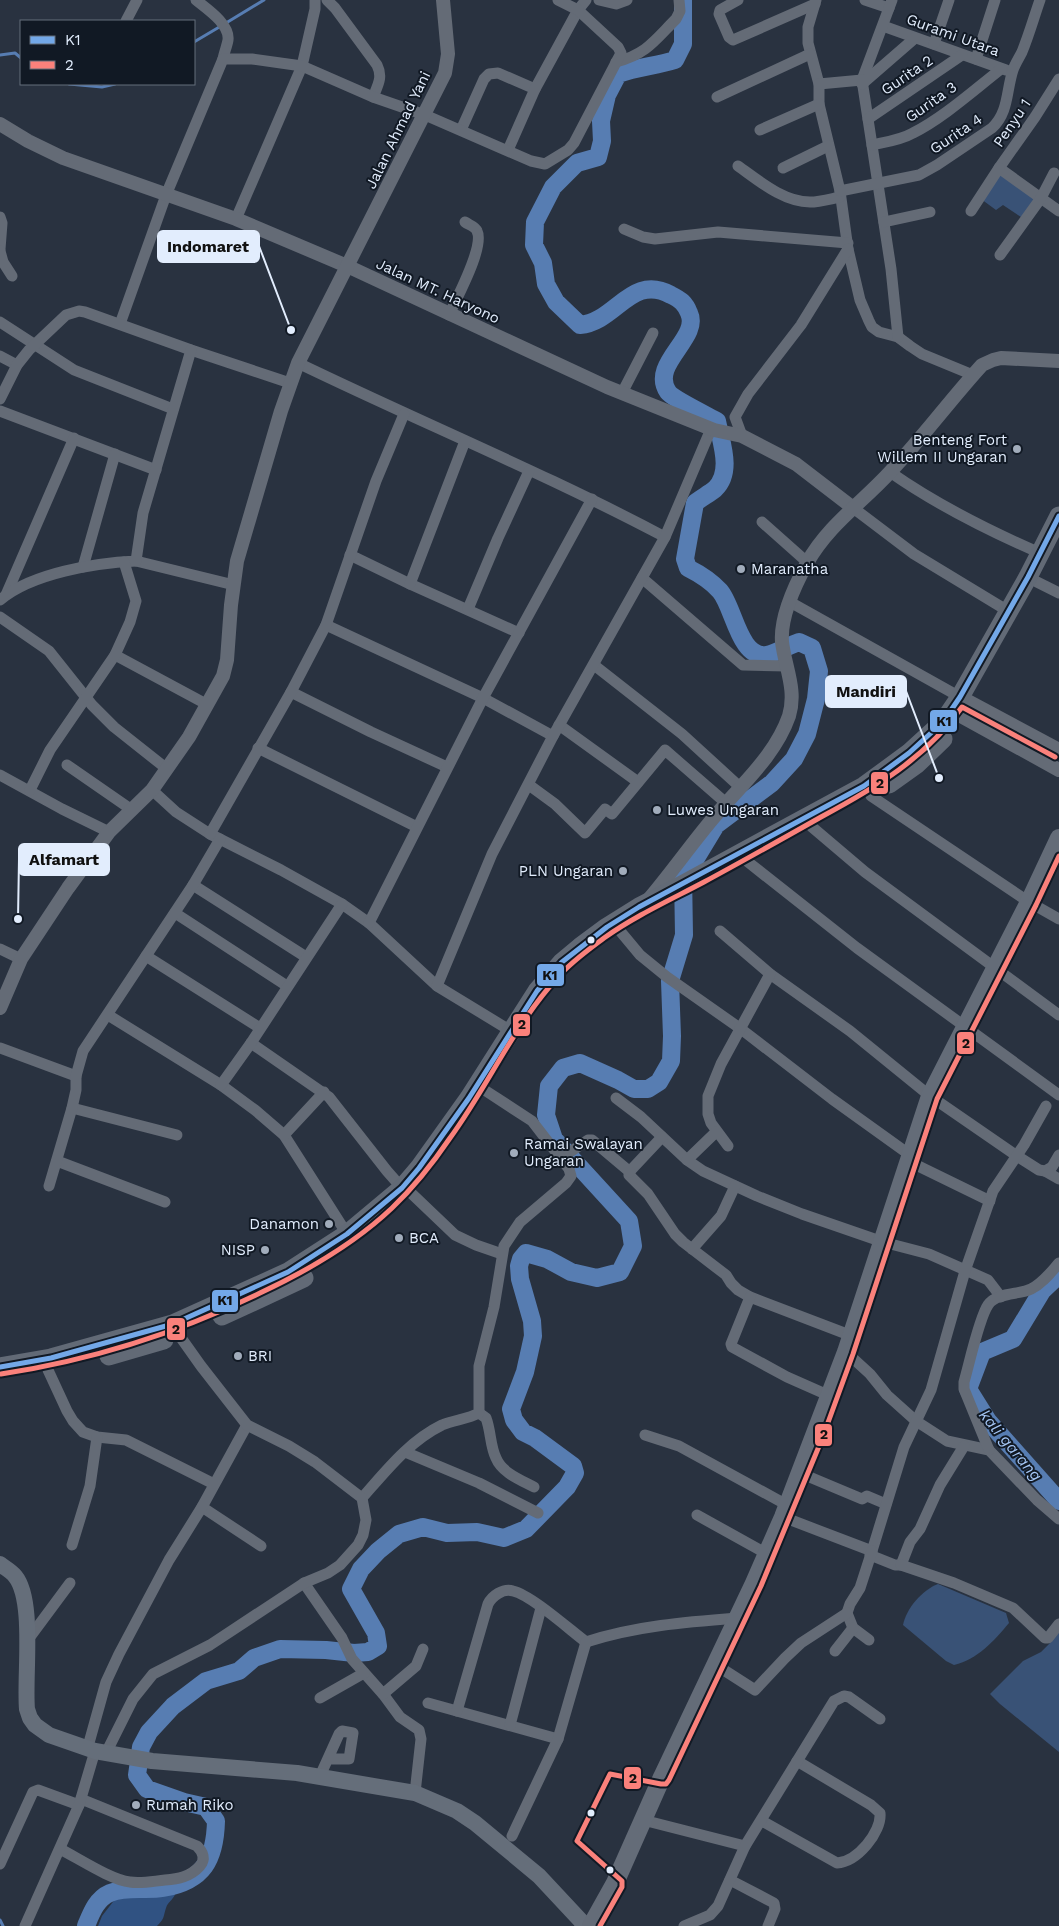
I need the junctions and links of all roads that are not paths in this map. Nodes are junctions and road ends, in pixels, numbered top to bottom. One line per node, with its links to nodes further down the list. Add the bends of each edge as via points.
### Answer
1 (138, 0): 19 (street)
2 (196, 0): 25 (street, via 222,24 228,39)
3 (315, 0): 28 (street, via 316,9)
4 (327, 0): 34 (street, via 377,65 381,74)
5 (443, 0): 37 (street, Jalan Ahmad Yani, via 446,65)
6 (558, 0): 18 (street)
7 (586, 0): 18 (street)
8 (599, 0): 9 (street, via 616,4)
9 (627, 0)
10 (679, 0): 27 (street, via 680,12 676,19 643,52)
11 (738, 0): 16 (street, via 720,10 719,14 728,37 734,40)
12 (866, 0): 17 (street)
13 (949, 0): 22 (street)
14 (994, 0): 26 (street)
15 (1040, 0): 29 (street, via 1022,51)
16 (816, 2): 23 (street, via 807,35)
17 (891, 4): 20 (street)
18 (578, 10): 27 (street, via 620,49); 33 (street)
19 (130, 20)
20 (883, 26): 21 (street, Gurami Utara); 30 (street)
21 (915, 38): 22 (street, Gurami Utara); 30 (street)
22 (934, 44): 24 (street, Gurami Utara)
23 (810, 54): 32 (street); 35 (street)
24 (962, 55): 26 (street, Gurami Utara); 38 (street, Gurita 2)
25 (222, 59): 28 (street, via 252,59); 51 (street)
26 (976, 59): 29 (street, Gurami Utara)
27 (616, 62): 44 (street, via 577,139 568,150 545,164)
28 (302, 66): 34 (street); 57 (street)
29 (1007, 70): 42 (street, Gurita 3, via 913,134); 49 (street, Gurita 4, via 1009,96 999,122 919,175)
30 (862, 82): 32 (street); 38 (street)
31 (1058, 82): 47 (street, Penyu 1)
32 (819, 84): 36 (street)
33 (535, 89): 40 (street, via 498,73 489,74); 44 (street)
34 (373, 97): 37 (street)
35 (717, 97)
36 (819, 104): 41 (street); 43 (street)
37 (425, 115): 40 (street); 64 (street, Jalan Ahmad Yani)
38 (868, 119): 42 (street)
39 (0, 124): 51 (street, Jalan MT. Haryono, via 63,158)
40 (461, 130): 44 (street)
41 (760, 130)
42 (872, 145): 49 (street)
43 (828, 146): 46 (street); 50 (street)
44 (508, 150)
45 (738, 166): 50 (street, Gurita 4, via 766,186 801,202)
46 (783, 168)
47 (999, 168): 52 (street, Penyu 1); 53 (street)
48 (1054, 173): 52 (street)
49 (878, 185): 50 (street, Gurita 4); 59 (street)
50 (840, 194): 61 (street)
51 (166, 195): 57 (street, Jalan MT. Haryono); 68 (street)
52 (1041, 198): 54 (street, Penyu 1); 63 (street)
53 (971, 211)
54 (1059, 211)
55 (930, 212): 59 (street)
56 (0, 218): 62 (street)
57 (236, 219): 64 (street, Jalan MT. Haryono)
58 (465, 222): 66 (street, via 478,233 478,247)
59 (884, 222): 70 (street)
60 (624, 229): 61 (street, via 655,239 718,232)
61 (848, 246): 70 (street, via 860,300 870,325); 85 (street, via 801,325 735,417)
62 (0, 250): 65 (street)
63 (1000, 255)
64 (347, 266): 66 (street, Jalan MT. Haryono); 75 (street, Jalan Ahmad Yani)
65 (12, 276)
66 (449, 315): 79 (street, Jalan MT. Haryono)
67 (0, 322): 71 (street)
68 (120, 324): 71 (street, via 85,312 72,312); 72 (street)
69 (653, 333): 79 (street)
70 (898, 337): 77 (street, via 922,354)
71 (36, 345): 76 (street); 81 (street, via 89,377)
72 (191, 350): 78 (street); 81 (street)
73 (0, 356): 76 (street)
74 (1059, 362): 77 (street, via 993,360)
75 (298, 363): 78 (street, Jalan Ahmad Yani); 83 (street)
76 (16, 366): 80 (street)
77 (973, 374): 91 (street)
78 (290, 383): 106 (street, Jalan Ahmad Yani, via 244,534)
79 (622, 393): 84 (street, Jalan MT. Haryono)
80 (0, 399)
81 (174, 409): 89 (street)
82 (0, 411): 86 (street)
83 (404, 414): 87 (street); 99 (street)
84 (717, 431): 85 (street, Jalan MT. Haryono); 96 (street)
85 (742, 436): 93 (street, Jalan MT. Haryono, via 796,464)
86 (74, 438): 88 (street); 108 (street)
87 (465, 441): 90 (street); 105 (street)
88 (115, 454): 89 (street); 102 (street)
89 (156, 470): 100 (street)
90 (529, 471): 92 (street); 110 (street)
91 (890, 472): 93 (street); 98 (street, via 948,510)
92 (592, 499): 96 (street); 114 (street)
93 (852, 507): 101 (street); 111 (street, via 914,554)
94 (1059, 516): 98 (highway)
95 (762, 522): 101 (street)
96 (665, 537): 103 (street)
97 (1059, 541): 104 (highway)
98 (1040, 553): 111 (highway)
99 (350, 556): 105 (street); 113 (street)
100 (130, 561): 102 (street); 106 (street); 115 (street, via 136,601)
101 (808, 562): 109 (street)
102 (83, 567): 108 (street, via 29,583)
103 (642, 578): 116 (street, via 742,665); 117 (street)
104 (1038, 582): 107 (street); 122 (highway)
105 (410, 584): 110 (street)
106 (234, 585): 121 (street, Jalan Ahmad Yani, via 226,669)
107 (1059, 593)
108 (3, 597)
109 (790, 602): 116 (street, via 782,640); 122 (street)
110 (468, 609): 114 (street)
111 (1008, 610): 122 (highway)
112 (0, 617): 119 (street, via 49,650)
113 (326, 626): 118 (street); 120 (street)
114 (519, 633): 120 (street)
115 (115, 655): 119 (street); 121 (street)
116 (786, 662): 136 (street, via 792,685 789,716 765,759)
117 (594, 665): 123 (street); 136 (street, via 682,734)
118 (291, 692): 126 (street); 130 (street)
119 (85, 697): 131 (street, via 114,727); 137 (street, via 50,750)
120 (483, 698): 125 (street); 130 (street)
121 (208, 705): 131 (street, Jalan Ahmad Yani)
122 (961, 707): 124 (street); 127 (street); 139 (highway, via 937,746); 148 (highway, via 916,747 864,786)
123 (559, 725): 125 (street); 134 (street)
124 (1026, 733): 127 (street); 128 (street)
125 (553, 736): 135 (street)
126 (258, 748): 142 (street); 145 (street)
127 (1018, 748): 132 (street)
128 (1059, 750)
129 (67, 765): 141 (street)
130 (447, 767): 142 (street)
131 (167, 768): 138 (street, Jalan Ahmad Yani)
132 (1059, 770)
133 (0, 775): 137 (street)
134 (638, 782): 135 (street, via 612,814 605,809 585,833); 140 (street, via 665,750)
135 (529, 785): 165 (street, via 492,854)
136 (740, 788): 140 (street)
137 (30, 790): 144 (street)
138 (152, 790): 141 (street, Jalan Ahmad Yani); 145 (street, via 176,812)
139 (871, 796): 143 (highway); 151 (street)
140 (726, 803): 150 (street)
141 (132, 810): 144 (street, Jalan Ahmad Yani)
142 (417, 827): 155 (street)
143 (812, 827): 147 (highway); 162 (street, via 865,872)
144 (110, 832): 161 (street, Jalan Ahmad Yani, via 68,888)
145 (215, 836): 149 (street); 152 (street)
146 (1059, 838): 151 (main road)
147 (748, 862): 148 (highway); 169 (street)
148 (708, 877): 150 (highway); 157 (highway)
149 (193, 885): 153 (street); 160 (street)
150 (647, 902): 172 (highway, via 607,926 562,962 537,991)
151 (1029, 902): 154 (street); 162 (main road)
152 (342, 904): 155 (street); 160 (street)
153 (175, 913): 159 (street); 164 (street)
154 (1059, 919)
155 (369, 923): 165 (street)
156 (720, 930): 163 (street)
157 (620, 931): 171 (street, via 640,955 667,977); 177 (highway, via 555,985 537,1008)
158 (0, 949): 161 (street)
159 (146, 956): 167 (street); 170 (street)
160 (306, 957): 164 (street)
161 (22, 959): 166 (street, Jalan Ahmad Yani)
162 (994, 969): 168 (street); 169 (main road)
163 (770, 974): 171 (street); 179 (street, via 850,1031)
164 (287, 986): 170 (street)
165 (437, 986): 172 (street)
166 (0, 1008)
167 (108, 1014): 175 (street, via 83,1051); 176 (street)
168 (1059, 1015)
169 (965, 1027): 179 (main road); 180 (street)
170 (260, 1028): 173 (street)
171 (741, 1029): 184 (street, via 708,1096 708,1114); 192 (street)
172 (511, 1031): 200 (highway)
173 (251, 1043): 176 (street); 178 (street)
174 (0, 1048): 175 (street)
175 (76, 1076): 183 (street)
176 (220, 1085): 186 (street)
177 (486, 1091): 191 (street, via 532,1121); 200 (highway, via 449,1147)
178 (324, 1092): 186 (street); 200 (street)
179 (930, 1096): 190 (street); 192 (main road)
180 (1059, 1096)
181 (616, 1098): 187 (street)
182 (1046, 1106): 190 (street)
183 (72, 1108): 185 (street); 194 (street)
184 (716, 1132): 188 (street); 193 (street)
185 (177, 1135)
186 (284, 1135): 203 (street)
187 (662, 1137): 193 (street); 196 (street)
188 (728, 1146)
189 (1059, 1155): 195 (street, via 1052,1167)
190 (1017, 1156): 195 (street); 201 (street, via 997,1184)
191 (560, 1158): 196 (street, via 592,1140); 206 (street, via 569,1169 570,1179 520,1222 507,1239)
192 (909, 1158): 201 (street); 204 (main road)
193 (687, 1160): 199 (street)
194 (57, 1161): 198 (street); 202 (street)
195 (1044, 1171): 197 (street)
196 (630, 1172): 205 (street, via 630,1177 648,1194 668,1226)
197 (1059, 1179)
198 (49, 1186)
199 (735, 1186): 204 (street); 205 (street, via 721,1216)
200 (406, 1190): 203 (highway); 206 (street, via 455,1236); 211 (highway, via 372,1230 304,1278)
201 (990, 1201): 208 (street)
202 (165, 1202)
203 (347, 1234): 213 (highway, via 288,1272 173,1324 51,1358)
204 (883, 1242): 208 (street, via 929,1254); 212 (main road)
205 (692, 1249): 209 (street)
206 (502, 1254): 217 (street, via 494,1307 478,1372)
207 (1059, 1262): 210 (street, via 1042,1282 1030,1290)
208 (965, 1271): 210 (street, via 988,1280); 218 (street, via 931,1390)
209 (750, 1297): 212 (street); 216 (street, via 732,1346)
210 (1001, 1297): 223 (street, via 988,1305 964,1382)
211 (179, 1335): 214 (highway); 219 (street)
212 (849, 1344): 216 (main road); 218 (street, via 887,1395)
213 (0, 1367)
214 (48, 1370): 215 (highway); 221 (street, via 73,1420 83,1432)
215 (0, 1377)
216 (830, 1396): 225 (main road)
217 (479, 1413): 224 (street, via 442,1426); 227 (street, via 486,1418 496,1458 503,1468)
218 (916, 1421): 222 (street, via 947,1441); 229 (street)
219 (247, 1425): 226 (street); 228 (street, via 309,1458)
220 (644, 1435): 231 (street, via 679,1446)
221 (97, 1437): 226 (street, via 126,1440); 235 (street, via 90,1486)
222 (964, 1446): 223 (street); 240 (street, via 940,1484)
223 (989, 1450): 234 (street)
224 (405, 1452): 228 (street); 232 (street, via 479,1483)
225 (800, 1473): 229 (street, via 862,1499 867,1496); 231 (main road)
226 (214, 1484): 230 (street)
227 (534, 1487)
228 (362, 1498): 242 (street, via 365,1528 358,1545 340,1565)
229 (886, 1504): 237 (street)
230 (202, 1507): 236 (street); 262 (street, via 169,1560 106,1682)
231 (785, 1511): 237 (street); 238 (main road)
232 (538, 1513)
233 (697, 1515): 238 (street)
234 (1059, 1519)
235 (72, 1545)
236 (261, 1546)
237 (871, 1553): 240 (street); 244 (street, via 860,1588)
238 (767, 1554): 245 (main road)
239 (0, 1564): 249 (main road, via 16,1577 21,1588)
240 (901, 1565): 246 (street, via 1013,1608 1045,1638)
241 (70, 1582): 249 (street)
242 (304, 1583): 254 (street); 262 (street, via 210,1645 154,1674)
243 (542, 1608): 250 (street); 258 (street, via 511,1590 491,1598); 260 (street)
244 (847, 1612): 247 (street); 253 (street, via 801,1643 756,1689)
245 (738, 1618): 250 (street, via 646,1628); 253 (main road)
246 (1059, 1624)
247 (853, 1628): 248 (street); 252 (street)
248 (869, 1640)
249 (27, 1641): 262 (main road, via 26,1695 30,1718 49,1735)
250 (586, 1642): 261 (street)
251 (423, 1649): 255 (street, via 416,1666)
252 (834, 1651)
253 (716, 1665): 268 (main road)
254 (364, 1673): 255 (street); 256 (street)
255 (383, 1694): 266 (street, via 404,1721 419,1730 421,1739)
256 (320, 1698)
257 (428, 1703): 258 (street)
258 (457, 1711): 260 (street)
259 (880, 1719): 264 (street, via 849,1697 839,1697)
260 (510, 1725): 261 (street)
261 (558, 1739): 270 (street)
262 (96, 1752): 265 (main road, via 152,1761); 267 (street)
263 (329, 1759): 265 (street)
264 (797, 1761): 269 (street); 269 (street, via 871,1804 880,1813 879,1827 864,1848 837,1863)
265 (320, 1776): 266 (main road)
266 (415, 1793): 277 (main road, via 457,1811 475,1823 539,1876)
267 (80, 1802): 271 (street, via 36,1790); 273 (street); 273 (street, via 197,1846 204,1857 202,1862 190,1874 180,1878 131,1882)
268 (642, 1820): 272 (street); 278 (main road, via 615,1883)
269 (762, 1821): 272 (street)
270 (512, 1836)
271 (4, 1842): 274 (street)
272 (745, 1846): 275 (street)
273 (60, 1849): 276 (street)
274 (0, 1864)
275 (730, 1880): 279 (street, via 714,1911); 280 (street, via 774,1903)
276 (25, 1926)
277 (583, 1926)
278 (591, 1926)
279 (684, 1926)
280 (768, 1926)

